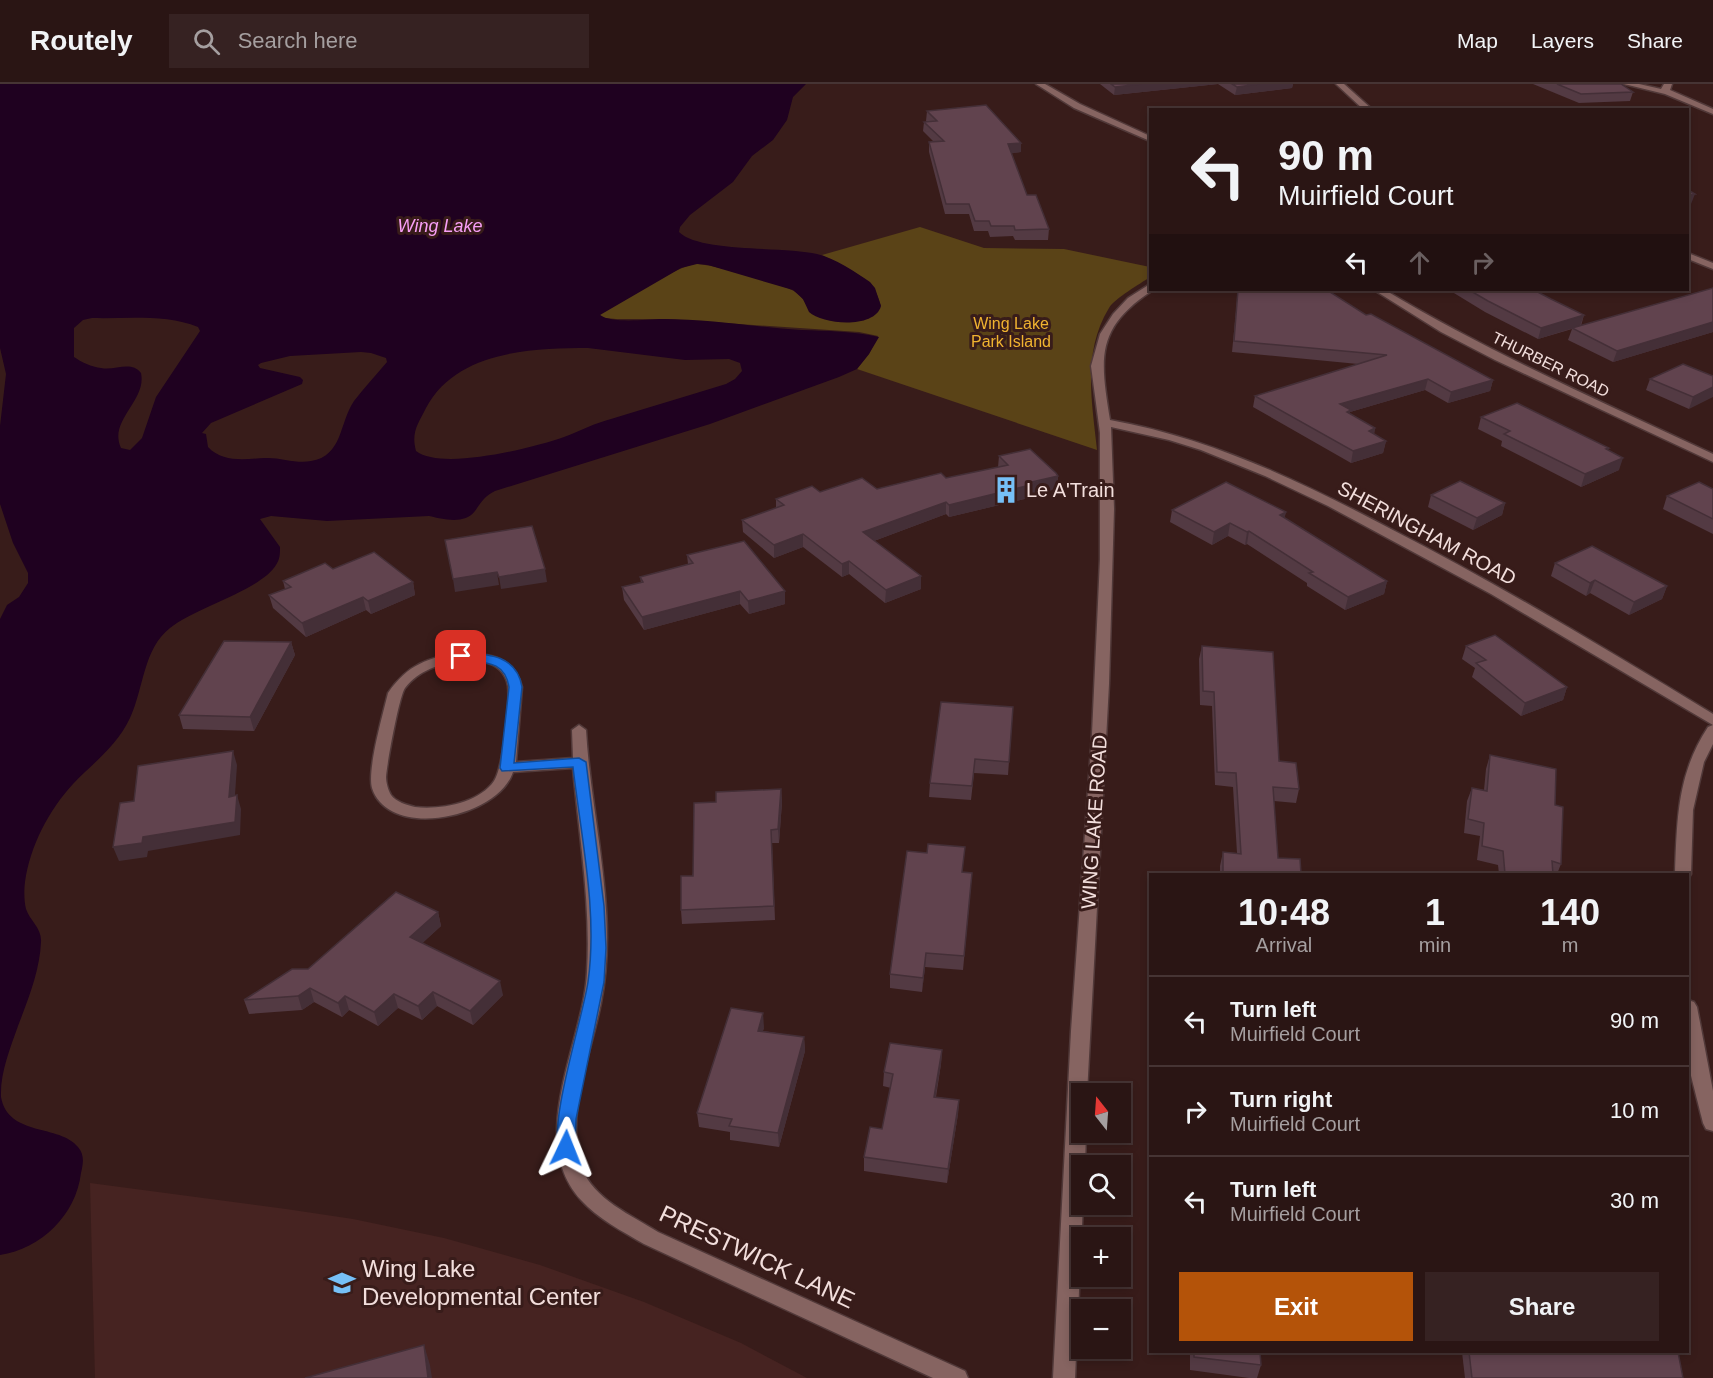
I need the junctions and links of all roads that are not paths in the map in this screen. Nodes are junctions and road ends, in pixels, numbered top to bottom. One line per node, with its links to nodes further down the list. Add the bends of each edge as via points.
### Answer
1 (1040, 84): 7 (street, via 1077,106)
2 (1340, 84): 5 (street)
3 (1628, 84): 4 (street)
4 (1667, 88): 6 (street)
5 (1367, 108)
6 (1713, 112)
7 (1149, 139)
8 (1689, 256): 9 (street)
9 (1713, 266)
10 (1149, 288): 12 (street, WING LAKE ROAD, via 1118,313 1104,336 1096,367)
11 (1381, 291): 13 (street, THURBER ROAD, via 1498,358)
12 (1105, 422): 14 (street, SHERINGHAM ROAD, via 1183,440 1279,477 1449,565); 23 (street, WING LAKE ROAD, via 1108,488 1102,694 1080,1029)
13 (1713, 458)
14 (1713, 720)
15 (579, 730): 17 (street)
16 (1713, 730): 19 (street, via 1696,762 1685,810)
17 (579, 762): 18 (street); 22 (street, PRESTWICK LANE, via 597,906 598,948 596,982 567,1119 566,1148 584,1191 651,1238)
18 (507, 768): 18 (street, via 515,687 508,667 487,658 461,656 416,668 402,681 395,693 378,779 389,802 418,812 443,812 466,806 486,798 501,783)
19 (1683, 873)
20 (1689, 1014): 21 (street, via 1705,1101)
21 (1713, 1123)
22 (957, 1378)
23 (1064, 1378)

